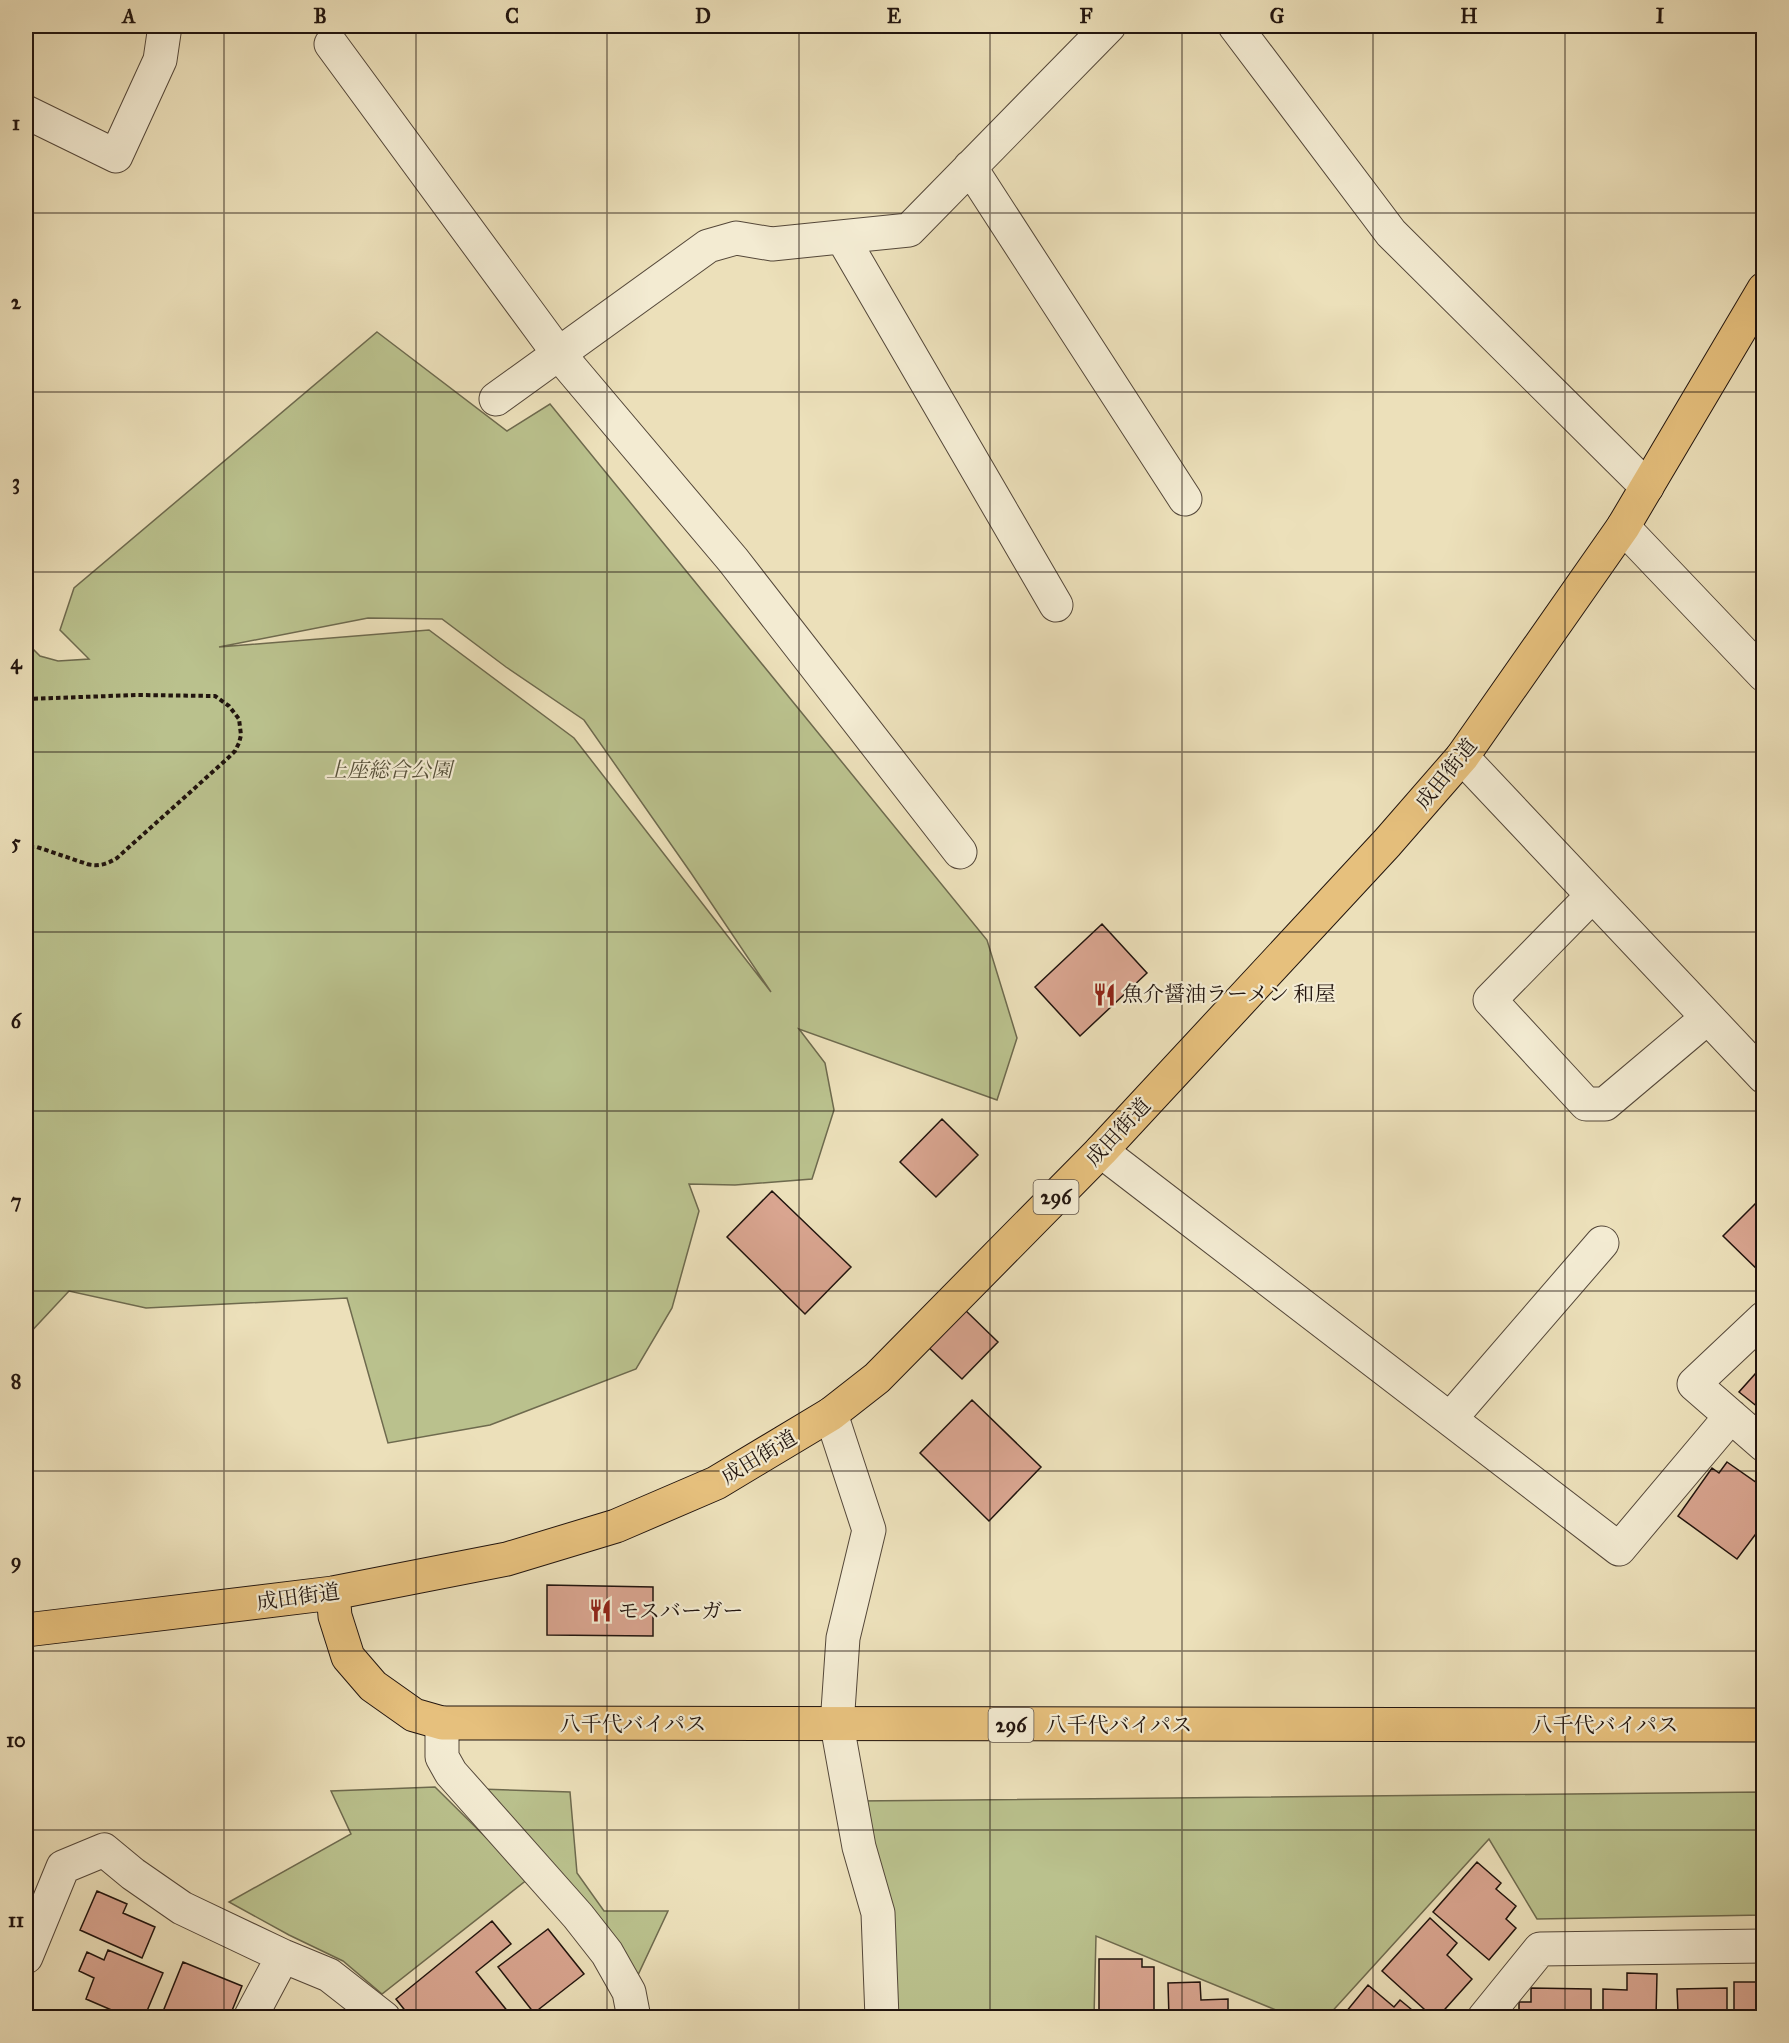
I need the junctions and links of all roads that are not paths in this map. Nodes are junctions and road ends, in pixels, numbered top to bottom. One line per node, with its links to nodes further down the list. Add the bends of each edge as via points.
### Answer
1 (165, 26): 5 (street, via 160,60 116,156)
2 (1109, 26): 6 (street)
3 (1235, 26): 11 (street, via 1391,233)
4 (331, 44): 9 (street)
5 (26, 112)
6 (970, 167): 7 (street, via 909,230); 12 (street)
7 (842, 237): 9 (street, via 772,244 736,238 708,246); 14 (street)
8 (1764, 289): 11 (highway, 成田街道 / 296)
9 (558, 353): 10 (street); 17 (street, via 733,560)
10 (496, 399)
11 (1647, 487): 13 (highway, 成田街道 / 296)
12 (1185, 500)
13 (1623, 527): 15 (street); 16 (highway, 成田街道 / 296)
14 (1056, 605)
15 (1764, 675)
16 (1462, 758): 18 (street); 21 (highway, 成田街道 / 296)
17 (960, 852)
18 (1593, 896): 19 (street); 19 (street, via 1490,1000 1587,1104 1605,1104)
19 (1707, 1018): 20 (street)
20 (1764, 1077)
21 (1101, 1151): 24 (highway, 成田街道 / 296, via 877,1378); 26 (street)
22 (1602, 1244): 26 (street)
23 (1764, 1318): 25 (street, via 1694,1384)
24 (831, 1414): 28 (highway, 成田街道 / 296, via 716,1483 616,1526 507,1559); 31 (street, via 869,1530 843,1638)
25 (1731, 1416): 26 (street, via 1619,1549); 27 (street)
26 (1450, 1419)
27 (1764, 1445)
28 (333, 1593): 29 (highway, 成田街道 / 296); 30 (highway, 八千代バイパス / 296, via 335,1616 348,1657 373,1686 414,1715)
29 (26, 1630)
30 (442, 1723): 31 (highway, 八千代バイパス / 296); 38 (street, via 442,1757 451,1773 607,1953 629,1992)
31 (837, 1725): 32 (highway, 八千代バイパス / 296); 39 (street, via 859,1847 878,1913)
32 (1764, 1725)
33 (1764, 1946): 40 (street, via 1540,1949)
34 (282, 1956): 35 (street, via 182,1908 104,1850 63,1867); 36 (street); 37 (street, via 329,1975)
35 (26, 1957)
36 (250, 2018)
37 (384, 2018)
38 (634, 2018)
39 (882, 2018)
40 (1484, 2018)

